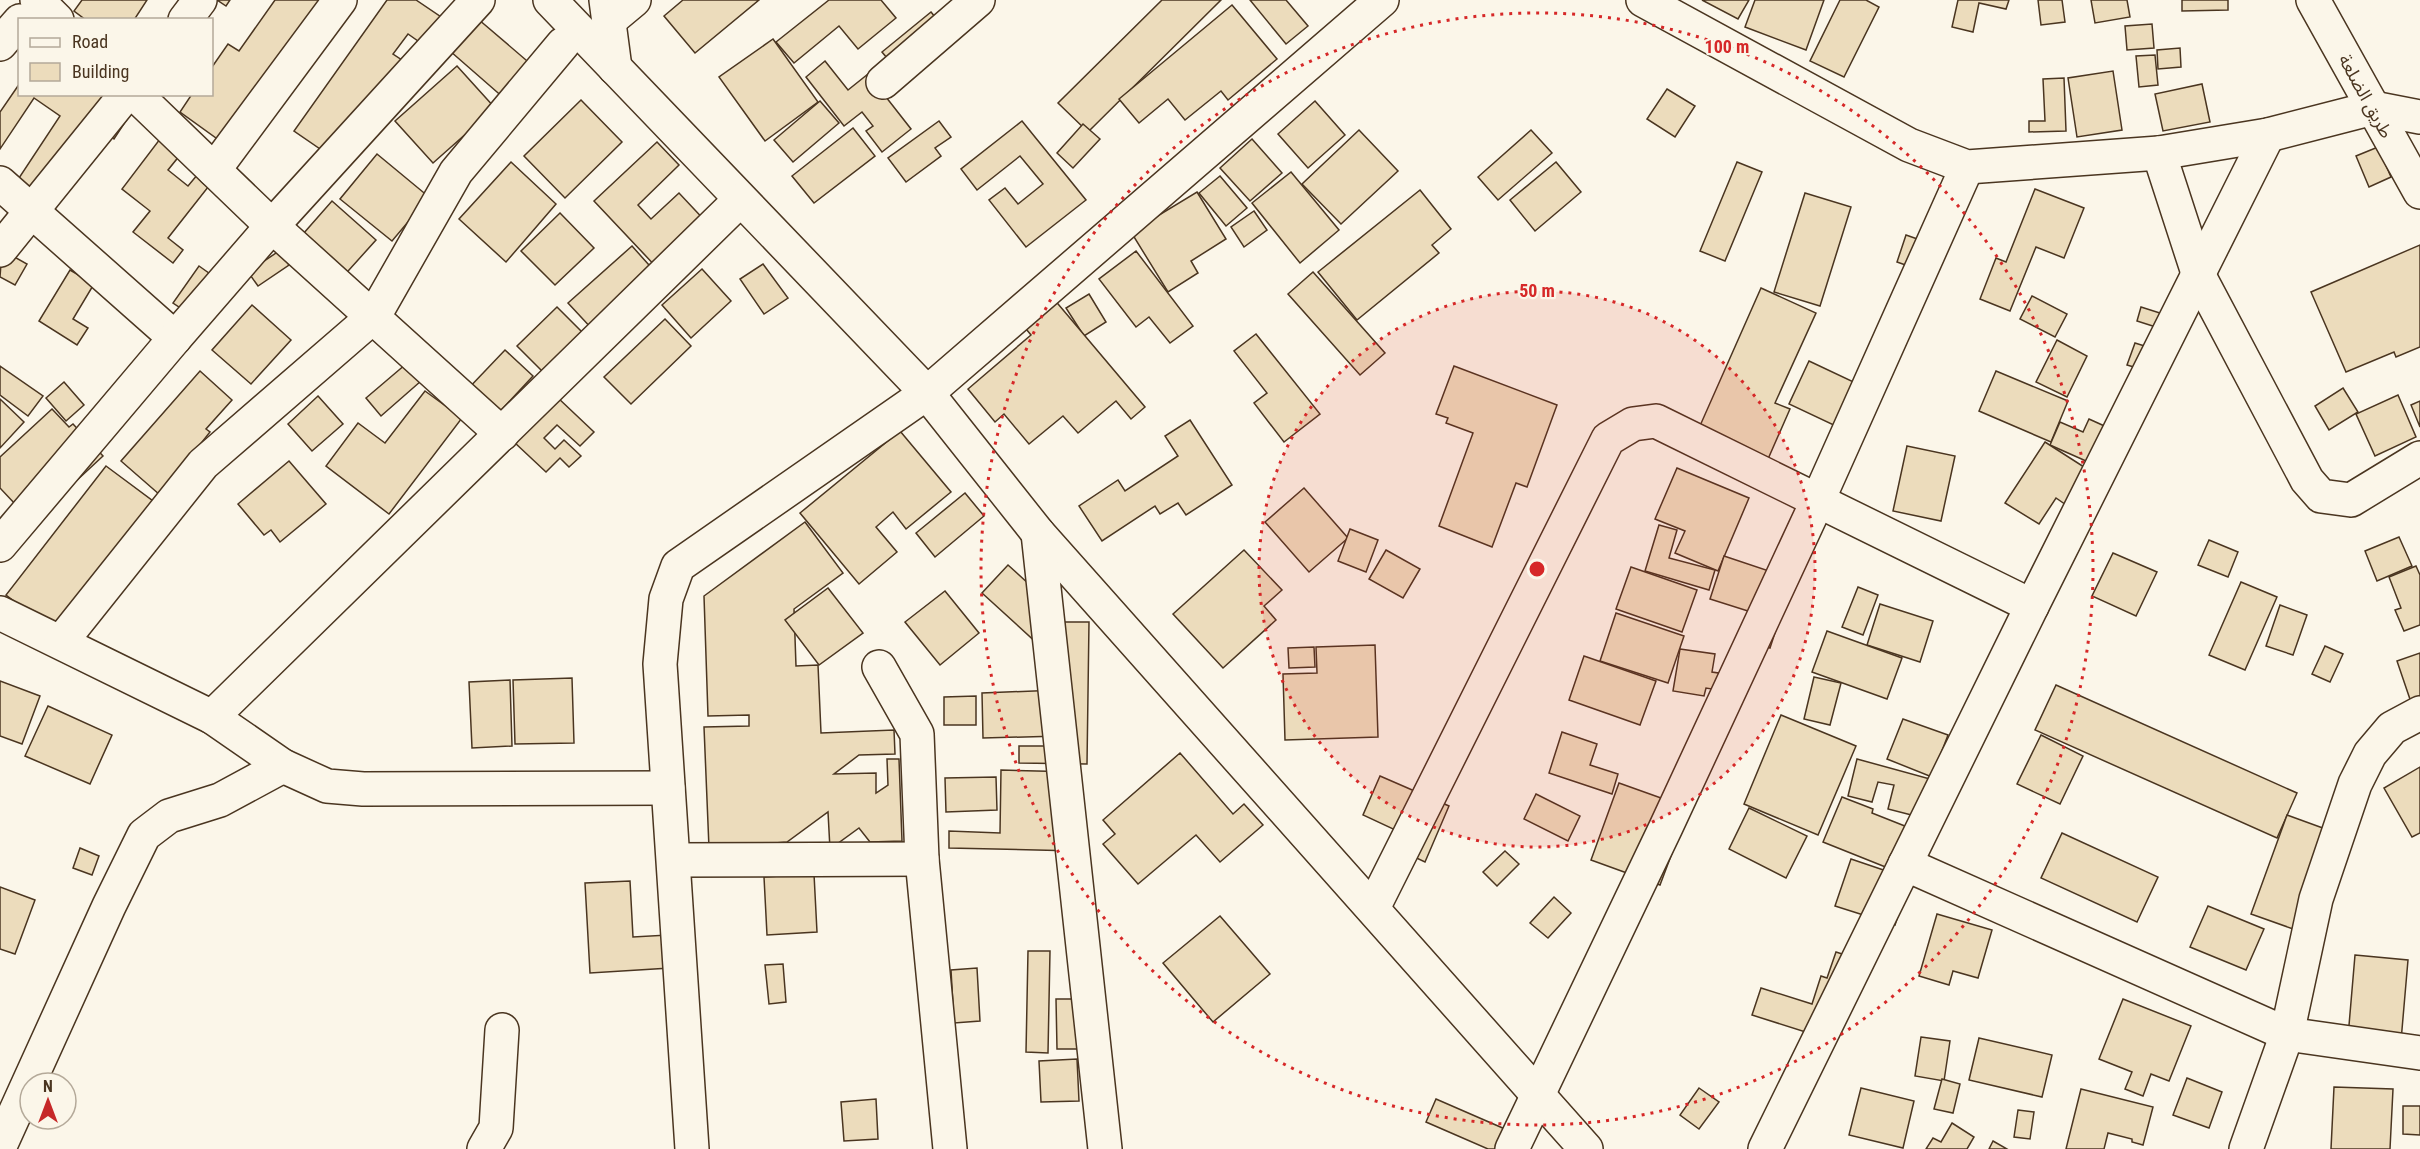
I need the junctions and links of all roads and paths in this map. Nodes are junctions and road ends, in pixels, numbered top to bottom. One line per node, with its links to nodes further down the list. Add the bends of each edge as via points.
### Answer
1 (37, 0): 11 (street); 12 (street)
2 (200, 0): 13 (street)
3 (340, 0): 26 (street)
4 (478, 0): 31 (street)
5 (550, 0): 17 (street)
6 (978, 0): 18 (street)
7 (1382, 0): 36 (street)
8 (1643, 0): 25 (street, via 1909,145)
9 (2313, 0): 21 (street, طريق الضلعة)
10 (617, 7): 17 (street)
11 (22, 18)
12 (55, 18)
13 (186, 18)
14 (18, 22): 15 (street)
15 (0, 44)
16 (563, 44): 34 (street, via 456,172)
17 (615, 68): 29 (street)
18 (883, 82)
19 (124, 96): 30 (street)
20 (137, 96): 26 (street)
21 (2373, 108): 22 (street); 23 (street); 28 (street, طريق الضلعة)
22 (2420, 117)
23 (2268, 135): 24 (street); 33 (street)
24 (2159, 153): 25 (street); 33 (street)
25 (1966, 167): 39 (street)
26 (214, 170): 31 (street)
27 (0, 183): 30 (street)
28 (2420, 192)
29 (740, 200): 36 (street); 37 (street)
30 (33, 211): 32 (street); 35 (street)
31 (272, 226): 34 (street); 35 (street)
32 (0, 250)
33 (2199, 276): 38 (street, via 2307,480 2321,496 2350,500); 42 (street)
34 (374, 316): 37 (street); 44 (street, via 203,464)
35 (175, 338): 41 (street)
36 (927, 393): 40 (street); 49 (street, via 678,566 666,599 660,664)
37 (502, 434): 47 (street)
38 (2420, 458)
39 (1818, 500): 42 (street); 53 (street, via 1656,421 1633,424 1608,439); 57 (street)
40 (1038, 533): 53 (street); 62 (street)
41 (0, 545)
42 (2032, 606): 52 (street)
43 (0, 613): 44 (street)
44 (61, 642): 47 (street)
45 (879, 667): 50 (street, via 916,734)
46 (2420, 713): 55 (street, via 2392,728 2370,754 2355,784 2316,899)
47 (212, 717): 48 (street)
48 (283, 766): 49 (street, via 327,786 363,789); 58 (street, via 220,800 169,816 144,835)
49 (668, 788): 51 (street)
50 (922, 859): 51 (street); 61 (street)
51 (674, 861): 60 (street)
52 (1905, 864): 55 (street); 65 (street)
53 (1373, 908): 57 (street)
54 (502, 1030): 59 (street, via 496,1128)
55 (2287, 1034): 56 (street); 66 (street)
56 (2420, 1053)
57 (1537, 1094): 63 (street); 64 (street)
58 (0, 1146)
59 (484, 1149)
60 (692, 1149)
61 (950, 1149)
62 (1105, 1149)
63 (1512, 1149)
64 (1586, 1149)
65 (1765, 1149)
66 (2246, 1149)

